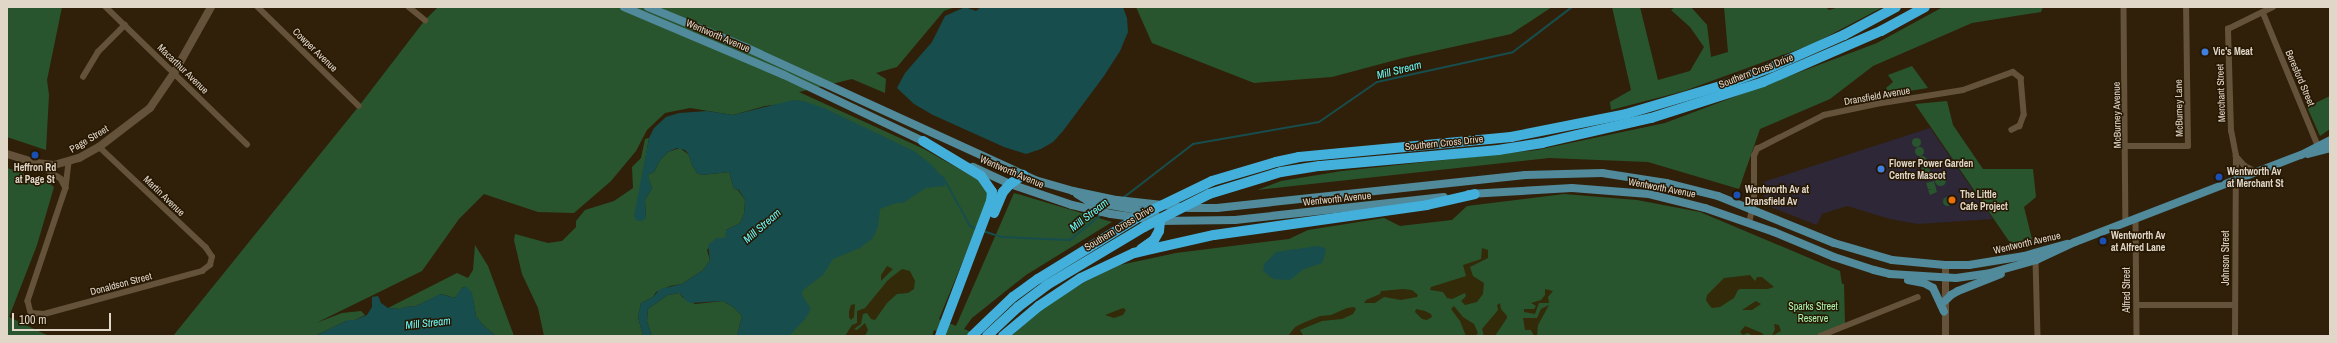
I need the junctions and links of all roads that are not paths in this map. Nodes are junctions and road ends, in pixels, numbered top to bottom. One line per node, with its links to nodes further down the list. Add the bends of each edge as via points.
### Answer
1 (106, 7): 14 (street, Macarthur Avenue)
2 (211, 7): 15 (main road, Page Street)
3 (258, 7): 17 (street, Cowper Avenue)
4 (409, 7): 13 (street)
5 (624, 7): 20 (main road, Wentworth Avenue, via 784,75)
6 (648, 7): 31 (main road, Wentworth Avenue, via 752,51)
7 (1896, 7): 60 (highway, Southern Cross Drive, via 1844,35 1772,67 1724,85 1626,114 1567,128 1510,137 1299,157 1237,172 1190,190 1102,240 1013,297)
8 (1925, 7): 61 (highway, Southern Cross Drive, via 1881,31 1763,82 1651,118 1542,143 1498,150 1320,166 1281,172 1210,194 1174,210 1047,286 1018,307)
9 (2124, 7): 22 (street, McBurney Avenue)
10 (2186, 7): 22 (street, McBurney Lane, via 2188,146)
11 (2273, 7): 12 (street)
12 (2263, 12): 25 (street, Beresford Street); 27 (street, Merchant Street, via 2228,29 2231,131)
13 (425, 20)
14 (125, 25): 15 (street, Macarthur Avenue); 16 (street, via 98,52)
15 (174, 73): 21 (street, Macarthur Avenue); 23 (main road, Page Street, via 150,108)
16 (83, 77)
17 (359, 106)
18 (2012, 130): 39 (street, Dransfield Avenue, via 2020,126 2024,115 2021,78 2013,72 1962,90 1824,115 1757,149 1754,156)
19 (2330, 140): 25 (main road, Wentworth Avenue)
20 (924, 141): 33 (main road, Wentworth Avenue); 44 (highway, via 981,176 987,183 992,192)
21 (247, 144)
22 (2126, 146): 42 (street, McBurney Avenue)
23 (99, 147): 28 (main road, Page Street); 48 (street, Martin Avenue, via 206,248)
24 (2330, 148): 25 (main road, Wentworth Avenue)
25 (2320, 149): 30 (main road, Wentworth Avenue)
26 (7, 154): 29 (main road)
27 (2236, 156): 30 (street, via 2245,166); 32 (street, Merchant Street)
28 (69, 162): 29 (main road, via 54,165); 34 (street, Page Street)
29 (36, 163): 34 (street, via 58,176)
30 (2257, 172): 32 (main road, Wentworth Avenue)
31 (1024, 174): 33 (highway); 35 (main road, Wentworth Avenue)
32 (2236, 180): 40 (main road, Wentworth Avenue); 56 (street, Johnson Street)
33 (1010, 184): 38 (main road, Wentworth Avenue, via 1072,205 1100,212); 44 (highway)
34 (66, 188): 58 (street, Page Street, via 29,296)
35 (1073, 191): 37 (main road, Wentworth Avenue); 38 (main road, via 1088,201)
36 (1475, 194): 41 (main road, Wentworth Avenue, via 1234,220); 43 (main road, Wentworth Avenue, via 1572,188 1619,190 1679,200); 46 (highway, via 1427,205 1214,235)
37 (1121, 203): 38 (main road); 39 (main road, Wentworth Avenue, via 1217,208 1525,175 1602,173 1641,178 1696,190); 41 (main road, via 1154,212)
38 (1111, 210): 41 (main road, Wentworth Avenue)
39 (1753, 210): 43 (street, Dransfield Avenue); 49 (main road, Wentworth Avenue, via 1871,255 1892,260)
40 (2136, 219): 42 (main road, Wentworth Avenue); 55 (street, Alfred Street)
41 (1160, 220): 46 (highway, via 1159,231 1154,240)
42 (2126, 222): 45 (main road, Wentworth Avenue)
43 (1749, 223): 51 (main road, Wentworth Avenue, via 1834,257)
44 (986, 225): 59 (highway)
45 (2075, 242): 47 (main road, Wentworth Avenue); 49 (main road, Wentworth Avenue, via 2000,260)
46 (1134, 253): 62 (highway, via 1081,278 1039,306)
47 (2036, 260): 50 (main road, Wentworth Avenue); 65 (street)
48 (212, 262): 58 (street, Donaldson Street, via 202,271 44,314)
49 (1945, 265): 52 (street)
50 (2012, 268): 52 (main road, Wentworth Avenue, via 1974,276); 54 (main road, via 1958,291)
51 (1890, 274): 52 (main road, Wentworth Avenue); 57 (main road, via 1933,288)
52 (1944, 278): 54 (street)
53 (1918, 297): 63 (street)
54 (1945, 302): 57 (street)
55 (2137, 305): 56 (street); 66 (street, Alfred Street)
56 (2235, 305): 67 (street, Johnson Street)
57 (1944, 312): 64 (street)
58 (30, 313)
59 (941, 335)
60 (973, 336)
61 (987, 336)
62 (1003, 336)
63 (1820, 336)
64 (1945, 336)
65 (2038, 336)
66 (2137, 336)
67 (2236, 336)

